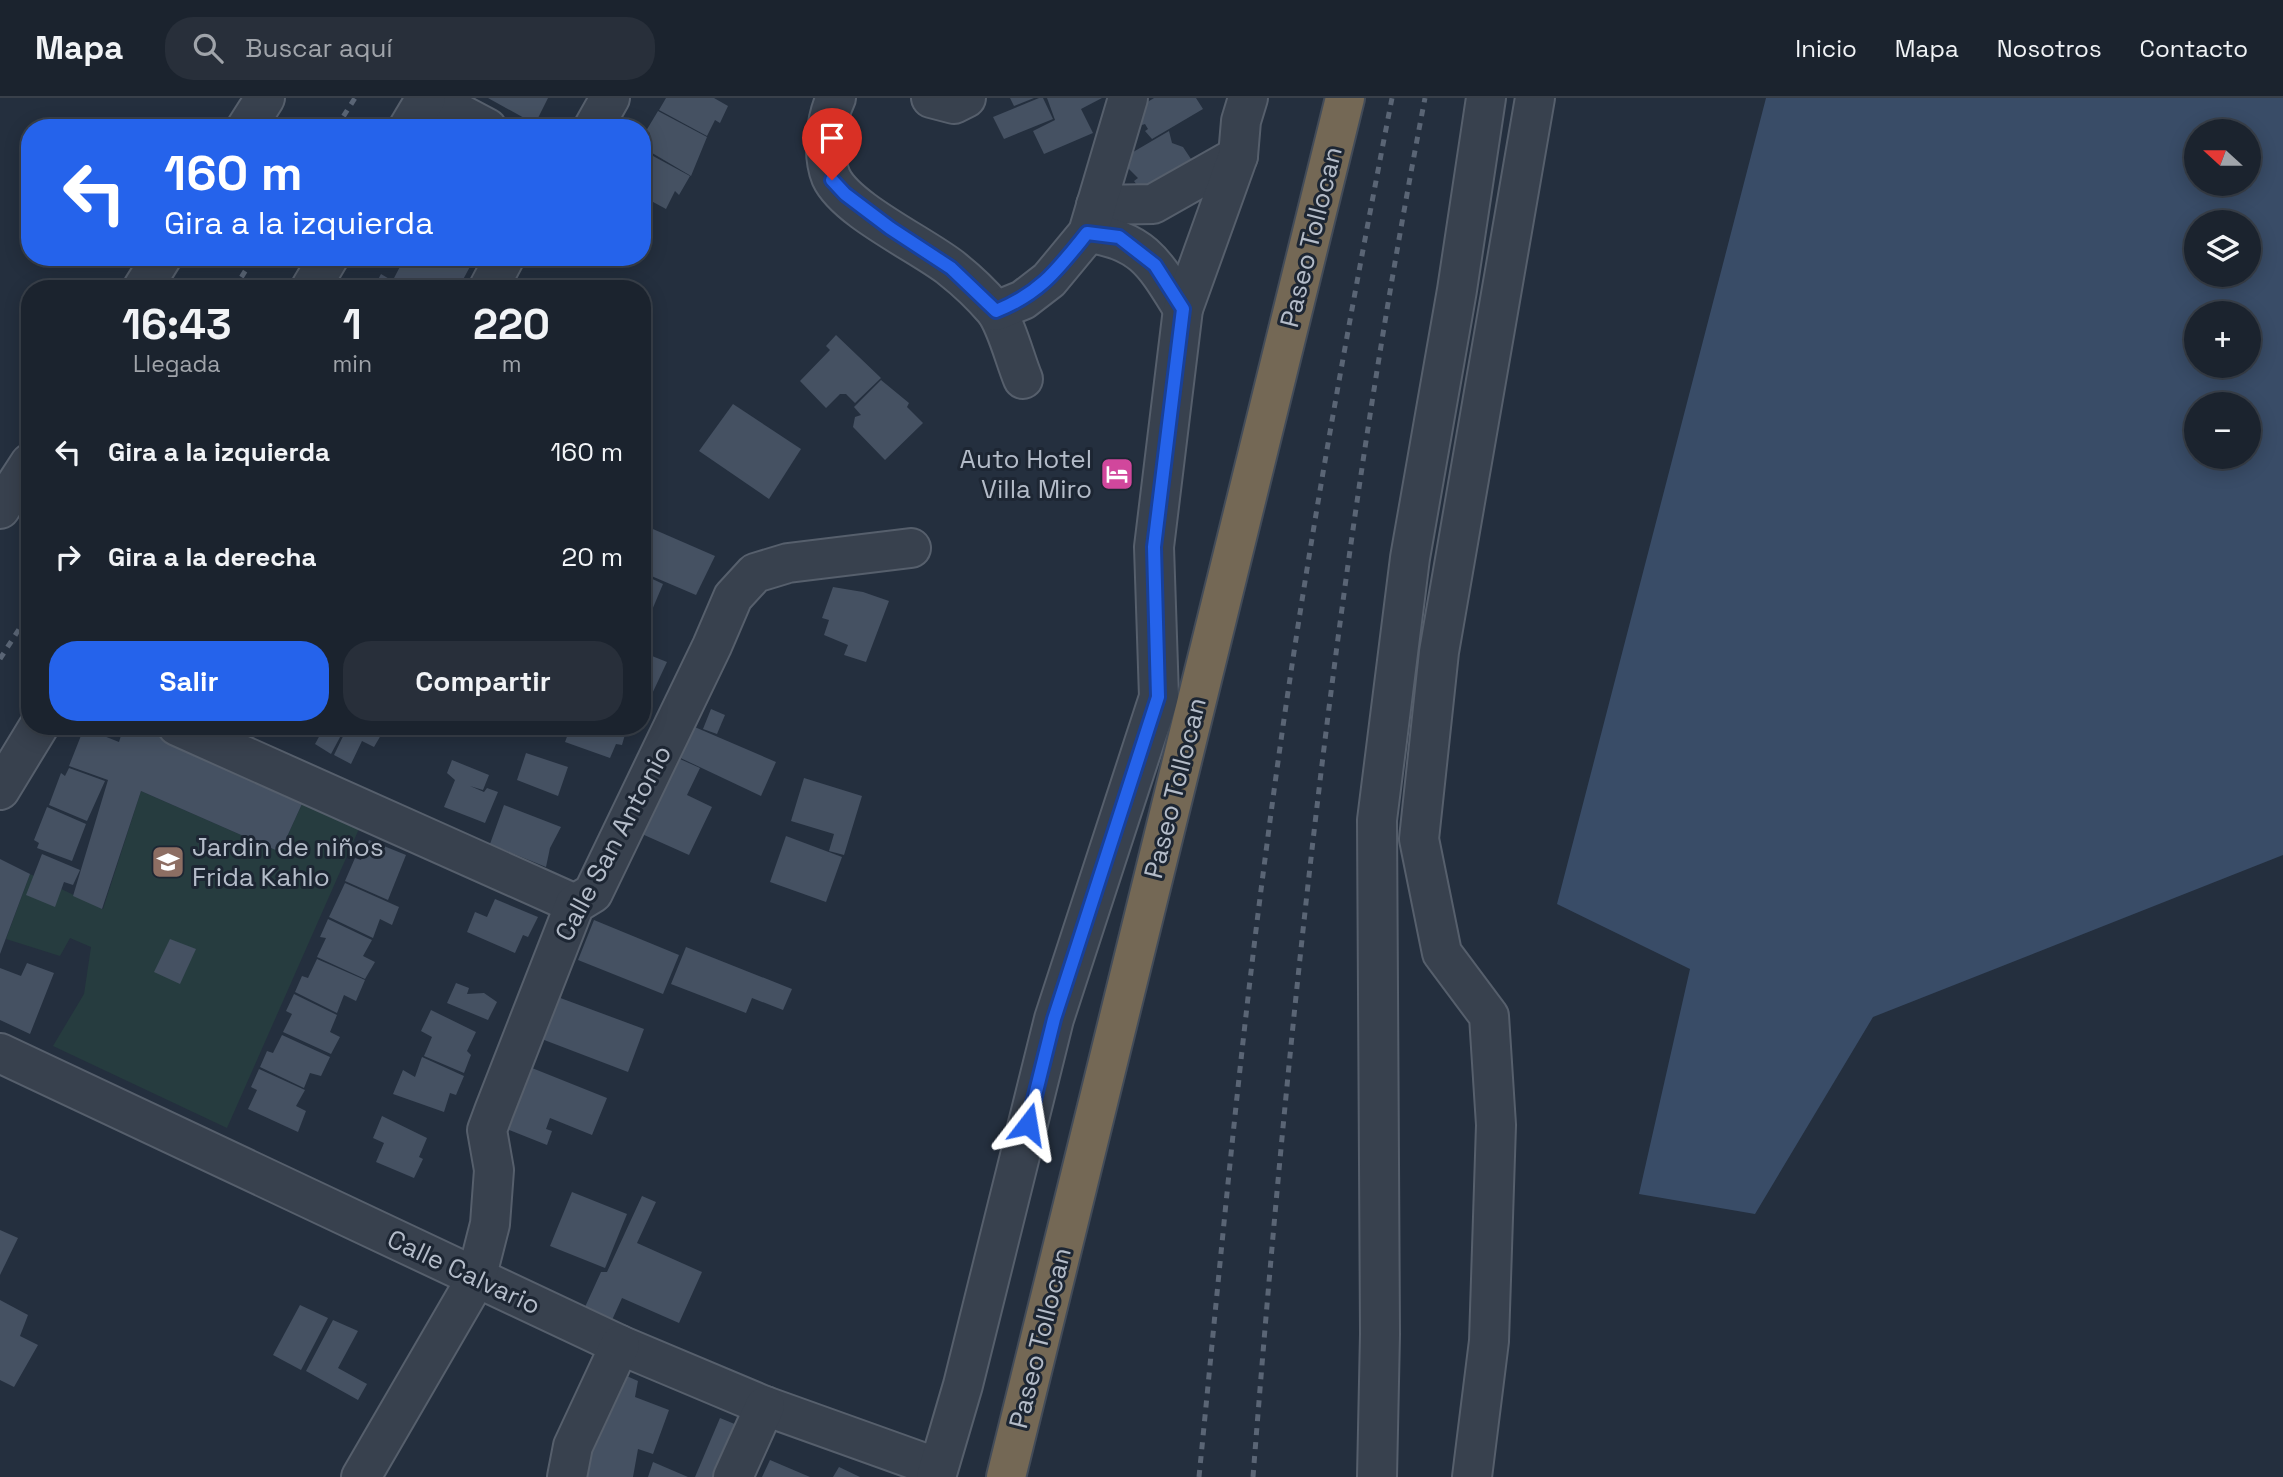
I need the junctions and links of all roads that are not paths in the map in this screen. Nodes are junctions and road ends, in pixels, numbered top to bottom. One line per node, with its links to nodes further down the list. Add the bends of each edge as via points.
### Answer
1 (265, 98): 12 (street)
2 (428, 98): 13 (street); 14 (street)
3 (610, 98): 15 (street)
4 (836, 98): 19 (street, via 827,154 832,180 890,228 951,268)
5 (931, 98): 6 (street, via 954,104)
6 (966, 98)
7 (1128, 98): 17 (street)
8 (1248, 98): 16 (street)
9 (1345, 98): 36 (highway, Paseo Tollocan)
10 (1486, 98): 37 (street, via 1410,558 1377,820)
11 (1535, 98): 38 (street, via 1439,652 1419,839 1442,953 1489,1016 1496,1125 1489,1341)
12 (252, 119)
13 (414, 119)
14 (469, 119)
15 (598, 119)
16 (1238, 156): 17 (street, via 1153,204); 18 (street)
17 (1092, 219): 18 (street, via 1155,265); 19 (street, via 1049,280 1023,300)
18 (1183, 309): 32 (street, via 1154,547 1158,697 1054,1019)
19 (996, 311): 20 (street)
20 (1023, 379)
21 (21, 477): 22 (street)
22 (0, 509)
23 (911, 548): 27 (street, Calle San Antonio, via 788,563 755,573 733,597 593,893)
24 (34, 735): 26 (street)
25 (197, 735): 27 (street)
26 (0, 790)
27 (575, 904): 29 (street, Calle San Antonio, via 488,1130 495,1170 490,1224)
28 (0, 1053): 29 (street, Calle Calvario)
29 (476, 1279): 30 (street, Calle Calvario); 33 (street, Calle San Antonio)
30 (620, 1345): 31 (street, Calle Calvario); 34 (street, via 573,1446)
31 (765, 1406): 32 (street, Calle Calvario); 35 (street)
32 (937, 1473)
33 (361, 1477)
34 (567, 1477)
35 (733, 1477)
36 (1006, 1477)
37 (1377, 1477)
38 (1472, 1477)

